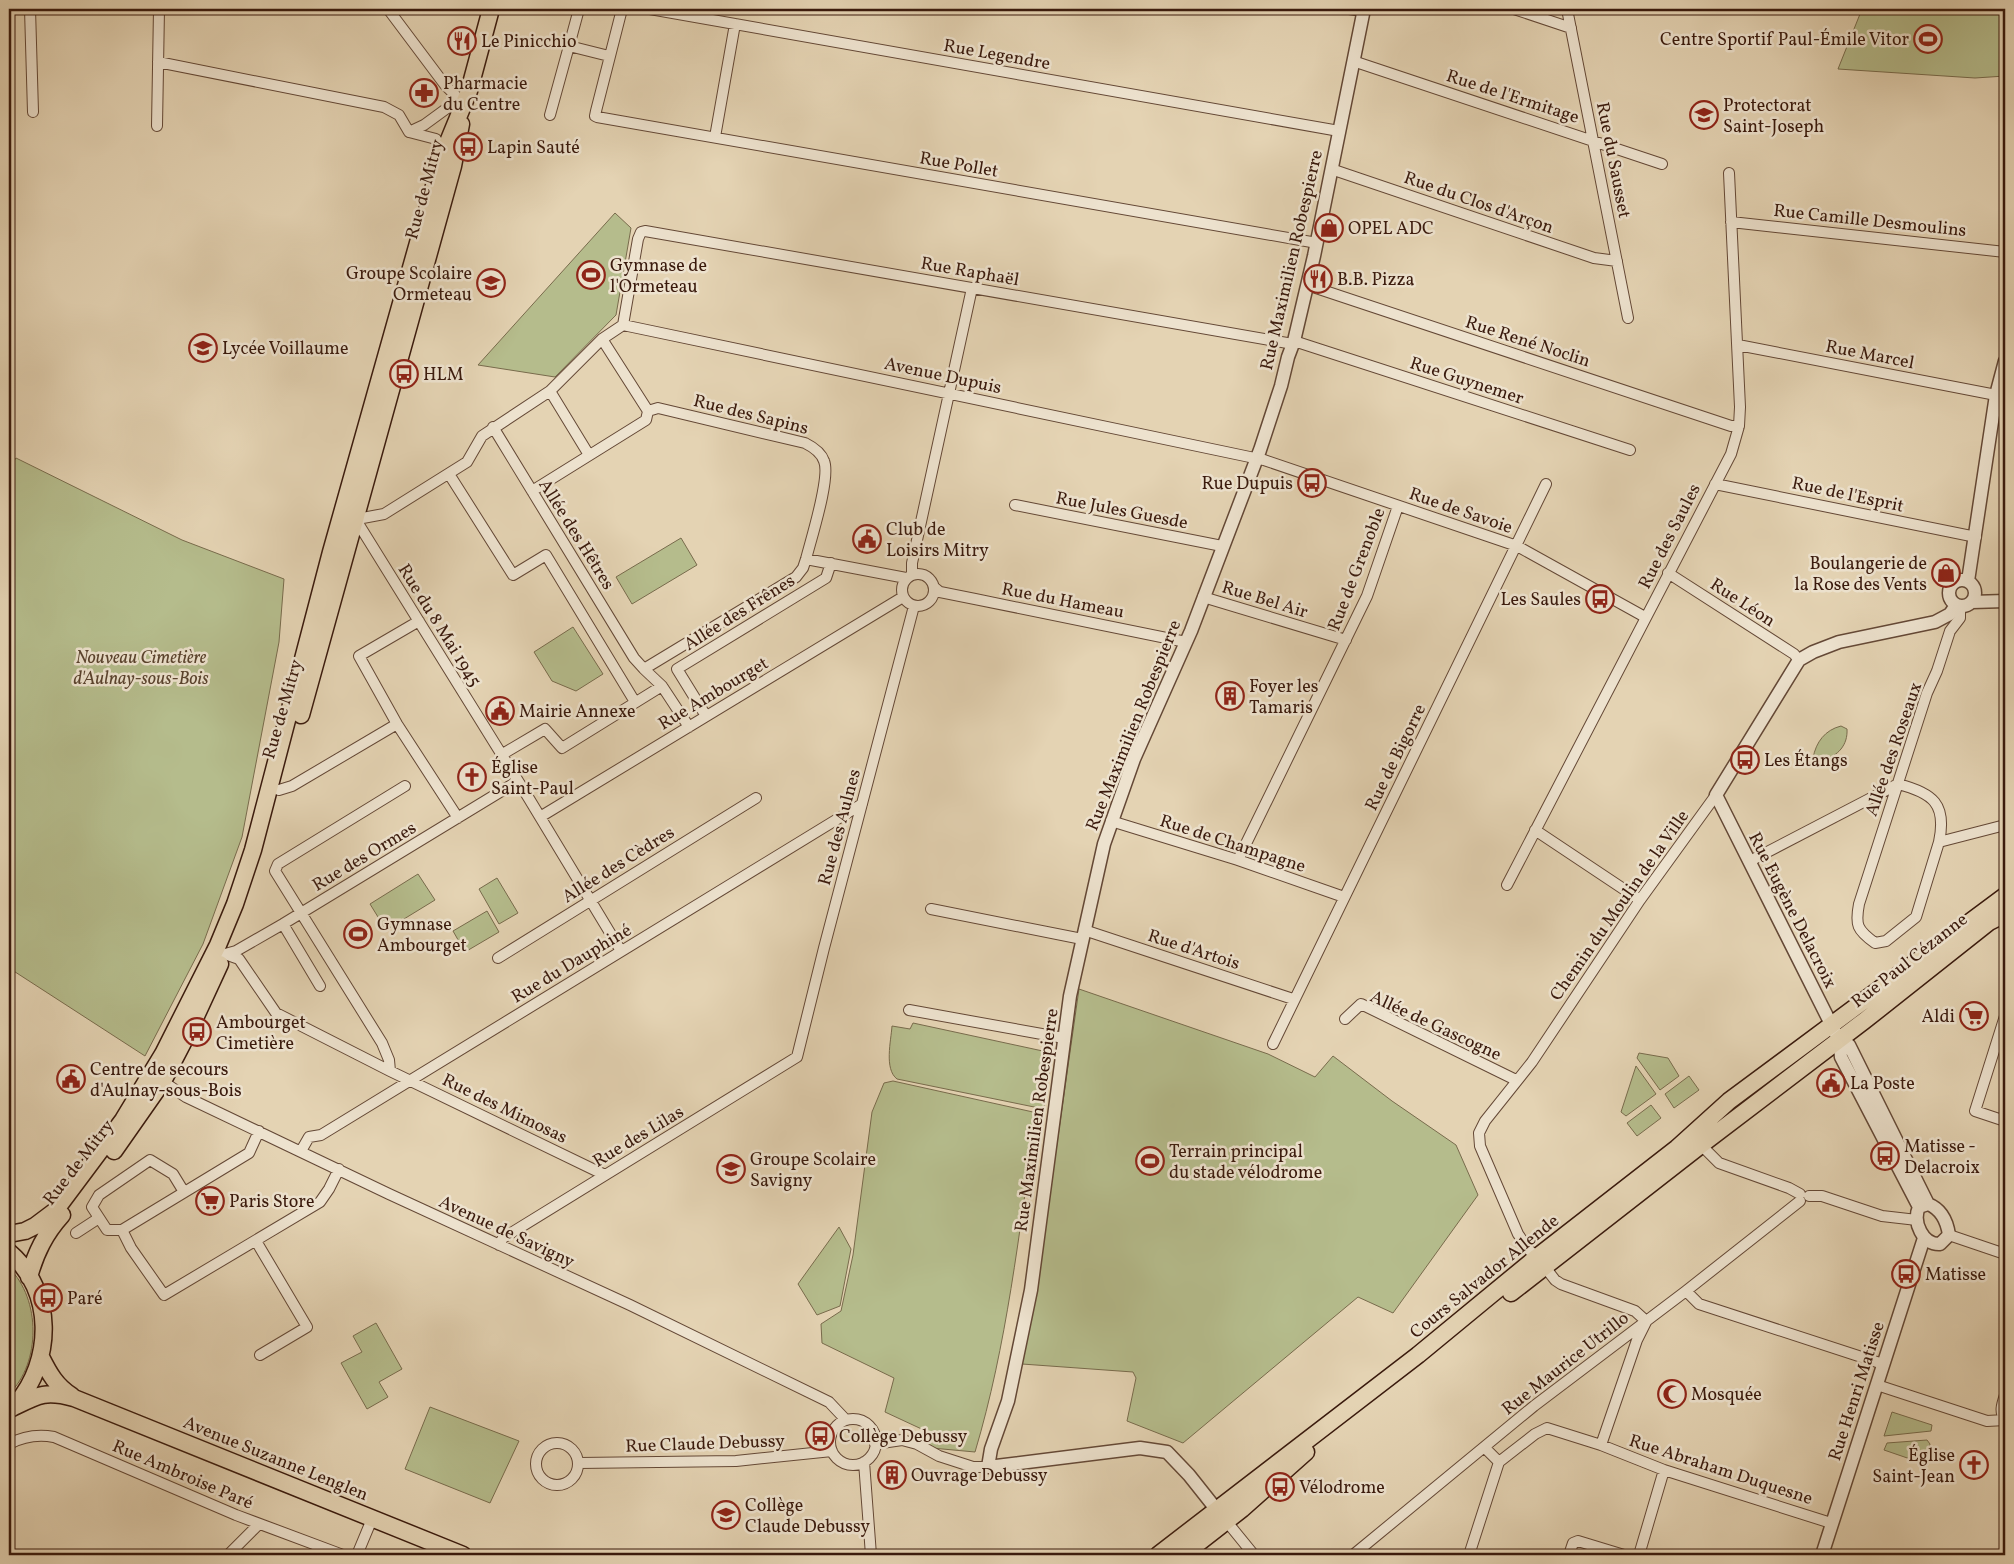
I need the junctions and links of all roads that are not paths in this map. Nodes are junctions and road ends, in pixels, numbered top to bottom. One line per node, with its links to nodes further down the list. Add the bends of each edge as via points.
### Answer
1 (30, 9): 19 (street)
2 (159, 9): 17 (street)
3 (388, 9): 18 (street, via 445,85)
4 (491, 9): 18 (main road, Rue de Mitry)
5 (579, 9): 14 (street)
6 (622, 9): 15 (street)
7 (650, 9): 12 (street, Rue Legendre)
8 (1349, 9): 11 (street)
9 (1514, 9): 13 (street)
10 (1567, 9): 13 (street, Rue du Sausset)
11 (1363, 10): 16 (street, Rue Maximilien Robespierre)
12 (735, 24): 23 (street, Rue Legendre); 25 (street)
13 (1571, 28): 26 (street, Rue du Sausset)
14 (569, 46): 15 (street); 20 (street)
15 (609, 56): 25 (street, Rue Pollet, via 595,116)
16 (1353, 61): 23 (street, Rue Maximilien Robespierre); 26 (street, Rue de l'Ermitage)
17 (158, 62): 22 (street); 24 (street, via 384,107 399,115)
18 (464, 104): 21 (street, via 450,106); 27 (main road, Rue de Mitry)
19 (33, 112)
20 (550, 115)
21 (431, 120): 24 (street); 27 (street, via 427,132)
22 (156, 126)
23 (1339, 131): 29 (street, Rue Maximilien Robespierre)
24 (409, 132): 27 (street)
25 (715, 137): 32 (street, Rue Pollet)
26 (1594, 140): 28 (street, Rue de l'Ermitage); 34 (street, Rue du Sausset)
27 (443, 141): 58 (main road, Rue de Mitry); 58 (main road, Rue de Mitry, via 453,166)
28 (1662, 164)
29 (1331, 169): 32 (street, Rue Maximilien Robespierre); 34 (street, Rue du Clos d'Arçon, via 1594,258)
30 (1729, 173): 31 (street, Rue des Saules)
31 (1731, 222): 33 (street, Rue Camille Desmoulins); 41 (street, Rue des Saules)
32 (1317, 243): 35 (street, Rue Maximilien Robespierre)
33 (2005, 252)
34 (1617, 261): 37 (street, Rue du Sausset)
35 (1307, 285): 40 (street, Rue Maximilien Robespierre); 47 (street, Rue René Noclin)
36 (972, 288): 38 (street, Rue Raphaël, via 650,231 640,232); 40 (street, Rue Raphaël); 44 (street)
37 (1628, 318)
38 (623, 325): 39 (street); 44 (street, Avenue Dupuis)
39 (602, 340): 43 (street); 46 (street)
40 (1294, 342): 49 (street, Rue Guynemer); 51 (street, Rue Maximilien Robespierre)
41 (1738, 346): 45 (street, Rue Marcel); 47 (street, Rue des Saules)
42 (2005, 361): 45 (street)
43 (550, 391): 48 (street); 50 (street)
44 (949, 393): 51 (street, Avenue Dupuis); 65 (street)
45 (1996, 395): 59 (street)
46 (648, 411): 50 (street, via 646,420); 62 (street, Rue des Sapins, via 658,408 701,417 805,443 819,452 827,475)
47 (1739, 426): 54 (street, Rue des Saules, via 1731,454)
48 (492, 427): 52 (street, via 479,439 467,462); 55 (street, Allée des Hêtres)
49 (1630, 450)
50 (590, 455): 55 (street)
51 (1256, 458): 57 (street, Rue de Savoie); 60 (street, Rue Maximilien Robespierre)
52 (449, 474): 58 (street, via 384,514); 80 (street, via 513,575 546,555)
53 (1546, 484): 61 (street, Rue de Bigorre)
54 (1714, 484): 59 (street, Rue de l'Esprit); 64 (street, Rue des Saules)
55 (532, 491): 78 (street, Allée des Hêtres, via 634,658)
56 (1015, 505): 60 (street, Rue Jules Guesde)
57 (1398, 506): 61 (street, Rue de Savoie); 75 (street, Rue de Grenoble, via 1367,596)
58 (349, 520): 74 (street, Rue du 8 Mai 1945); 88 (main road, Rue de Mitry); 123 (main road, Rue de Mitry, via 331,552 253,850 238,895)
59 (1976, 537): 66 (street)
60 (1222, 546): 69 (street, Rue Maximilien Robespierre)
61 (1517, 546): 73 (street, Rue de Savoie); 102 (street, Rue de Bigorre)
62 (806, 559): 63 (street); 78 (street, Rue des Sapins, via 796,577)
63 (831, 562): 65 (street); 81 (street, Allée des Frênes, via 826,578 677,669)
64 (1668, 573): 73 (street, Rue des Saules); 77 (street, Rue Léon)
65 (909, 576): 67 (street, via 926,575); 68 (street, via 902,587)
66 (1967, 583): 70 (street); 71 (street, via 1974,599); 71 (street, via 1952,585)
67 (934, 587): 72 (street, via 929,602); 76 (street, Rue du Hameau, via 940,592)
68 (903, 597): 72 (street); 81 (street, Rue Ambourget)
69 (1203, 597): 75 (street, Rue Bel Air); 76 (street, Rue Maximilien Robespierre)
70 (2005, 599): 71 (street)
71 (1959, 602): 77 (street, via 1908,627 1839,642); 86 (street, Allée des Roseaux, via 1960,618 1950,631)
72 (914, 606): 91 (street, Rue des Aulnes)
73 (1645, 617): 96 (street, Rue des Saules)
74 (419, 621): 82 (street, via 359,656); 84 (street, Rue du 8 Mai 1945)
75 (1346, 640): 98 (street, Rue de Grenoble)
76 (1186, 642): 94 (street, Rue Maximilien Robespierre)
77 (1799, 660): 89 (street, Chemin du Moulin de la Ville)
78 (644, 669): 79 (street, Allée des Hêtres)
79 (662, 686): 80 (street); 83 (street, Allée des Hêtres)
80 (635, 702): 84 (street, via 562,748 545,729)
81 (706, 716): 83 (street, Rue Ambourget)
82 (397, 724): 88 (street, via 292,786); 93 (street)
83 (689, 726): 92 (street, Rue Ambourget)
84 (501, 755): 85 (street, Rue du 8 Mai 1945)
85 (518, 781): 92 (street, Rue du 8 Mai 1945); 93 (street, Rue des Ormes)
86 (1898, 784): 97 (street, via 1927,794 1938,806 1943,825); 97 (street, Allée des Roseaux, via 1856,920 1859,929 1874,943 1886,941 1916,917); 99 (street)
87 (405, 786): 106 (street, via 278,864 275,871)
88 (279, 790): 111 (main road, Rue de Mitry, via 260,859)
89 (1716, 795): 99 (street, Rue Eugène Delacroix); 103 (street, Chemin du Moulin de la Ville)
90 (756, 798): 104 (street, Allée des Cèdres)
91 (862, 804): 110 (street, Rue du Dauphiné); 121 (street, Rue des Aulnes)
92 (540, 817): 104 (street, Rue du 8 Mai 1945)
93 (458, 818): 106 (street, Rue des Ormes)
94 (1111, 821): 98 (street, Rue de Champagne); 109 (street, Rue Maximilien Robespierre)
95 (2005, 825): 97 (street)
96 (1535, 830): 100 (street, Rue des Saules); 103 (street)
97 (1939, 842)
98 (1238, 860): 102 (street, Rue de Champagne)
99 (1750, 861): 118 (street, Rue Eugène Delacroix)
100 (1507, 885)
101 (2005, 896): 118 (main road)
102 (1344, 897): 114 (street, Rue de Bigorre)
103 (1640, 900): 125 (street, Chemin du Moulin de la Ville, via 1532,1062)
104 (591, 901): 110 (street, Rue du 8 Mai 1945); 112 (street, Allée des Cèdres)
105 (931, 909): 109 (street, Rue d'Artois)
106 (301, 913): 108 (street, Rue des Ormes); 122 (street, via 382,1043)
107 (2005, 914): 118 (main road, Rue Paul Cézanne, via 1989,922)
108 (283, 924): 111 (street, Rue des Ormes); 113 (street)
109 (1083, 935): 114 (street, Rue d'Artois); 119 (street, Rue Maximilien Robespierre)
110 (621, 951): 124 (street, Rue du Dauphiné)
111 (225, 954): 122 (street, Rue des Mimosas, via 239,958 276,1013); 123 (main road, Rue de Mitry, via 190,1029)
112 (498, 958)
113 (320, 986)
114 (1293, 999): 120 (street, Rue de Bigorre)
115 (909, 1010): 119 (street)
116 (2005, 1016): 126 (street, via 1975,1111)
117 (1345, 1019): 125 (street, Allée de Gascogne, via 1360,1004)
118 (1836, 1033): 128 (main road, Cours Salvador Allende); 134 (street, Rue Eugène Delacroix, via 1841,1057); 145 (main road, Cours Salvador Allende, via 1729,1101)
119 (1064, 1038): 166 (street, Rue Maximilien Robespierre, via 1031,1290 1008,1402)
120 (1272, 1044)
121 (797, 1057): 131 (street, Rue des Lilas)
122 (390, 1071): 124 (street, Rue des Mimosas)
123 (157, 1078): 127 (street, Avenue de Savigny, via 186,1096); 138 (main road, Rue de Mitry, via 55,1211 36,1226); 146 (main road, Rue de Mitry, via 85,1188 50,1228 35,1255)
124 (410, 1080): 129 (street, Rue du Dauphiné, via 321,1135 309,1137); 131 (street, Rue des Mimosas)
125 (1516, 1080): 145 (street, Chemin du Moulin de la Ville, via 1481,1128 1480,1146 1518,1234)
126 (2005, 1121)
127 (259, 1131): 129 (street, Avenue de Savigny); 132 (street, via 249,1153)
128 (1701, 1145): 133 (street, via 1719,1163 1789,1188); 145 (main road, Cours Salvador Allende)
129 (301, 1151): 130 (street, Avenue de Savigny)
130 (339, 1169): 141 (street, via 330,1190 320,1202); 142 (street, Avenue de Savigny)
131 (606, 1175): 142 (street, Rue des Lilas, via 503,1238)
132 (184, 1192): 135 (street, via 173,1174 150,1160 99,1195 92,1207); 136 (street)
133 (1803, 1197): 134 (street, via 1822,1196 1882,1216); 147 (street, Rue Maurice Utrillo)
134 (1921, 1210): 139 (street, via 1937,1208); 140 (street)
135 (99, 1218): 136 (street, via 107,1230); 137 (street)
136 (122, 1230): 141 (street, via 130,1248 164,1295)
137 (76, 1233)
138 (9, 1234)
139 (1950, 1235): 140 (street, via 1940,1244); 144 (street)
140 (1924, 1238): 151 (street, Rue Henri Matisse)
141 (256, 1241): 149 (street, via 307,1327)
142 (499, 1245): 156 (street, Avenue de Savigny, via 829,1402)
143 (9, 1252): 146 (main road)
144 (2005, 1254)
145 (1541, 1262): 148 (street, Chemin du Moulin de la Ville, via 1561,1284 1635,1311); 168 (main road, Cours Salvador Allende, via 1313,1446 1242,1509)
146 (29, 1277): 150 (main road, via 44,1324)
147 (1686, 1291): 148 (street, Rue Maurice Utrillo); 151 (street, via 1699,1304)
148 (1646, 1321): 160 (street); 161 (street, Rue Maurice Utrillo, via 1534,1406)
149 (260, 1356)
150 (41, 1357): 154 (main road, Avenue Suzanne Lenglen, via 56,1383); 155 (main road, via 30,1384)
151 (1883, 1364): 152 (street, Rue Henri Matisse)
152 (1877, 1385): 157 (street, via 1987,1420); 170 (street, Rue Henri Matisse)
153 (2005, 1395): 157 (street, via 2001,1408)
154 (74, 1398): 155 (main road, Avenue Suzanne Lenglen, via 44,1394); 169 (main road, Avenue Suzanne Lenglen)
155 (11, 1409)
156 (846, 1420): 159 (street, via 867,1424); 162 (street, via 831,1436)
157 (2005, 1420)
158 (9, 1444): 171 (street, Rue Ambroise Paré, via 22,1437 54,1437)
159 (876, 1444): 163 (street, via 870,1458); 166 (street, via 902,1440 973,1467)
160 (1601, 1445): 164 (street, Rue Abraham Duquesne, via 1547,1428); 167 (street, Rue Abraham Duquesne)
161 (1485, 1448): 164 (street); 180 (street, Rue Maurice Utrillo)
162 (832, 1451): 163 (street, via 849,1465); 165 (street, Rue Claude Debussy, via 736,1461)
163 (864, 1462): 176 (street)
164 (1499, 1462): 181 (street)
165 (579, 1463): 165 (street, via 573,1449 552,1443 540,1451 535,1466 540,1478 558,1486 571,1481)
166 (988, 1467): 168 (street, via 1140,1448 1167,1452)
167 (1664, 1470): 170 (street, Rue Abraham Duquesne); 184 (street)
168 (1221, 1515): 177 (main road, Cours Salvador Allende); 178 (main road, Cours Salvador Allende); 179 (street)
169 (372, 1519): 174 (street); 175 (main road, Avenue Suzanne Lenglen)
170 (1831, 1523): 185 (street, Rue Henri Matisse)
171 (259, 1524): 172 (street); 173 (street, Rue Ambroise Paré)
172 (228, 1555)
173 (343, 1555)
174 (357, 1555)
175 (463, 1555)
176 (870, 1555)
177 (1158, 1555)
178 (1183, 1555)
179 (1254, 1555)
180 (1353, 1555)
181 (1470, 1555)
182 (1569, 1555): 183 (street, via 1573,1543 1578,1540)
183 (1624, 1555)
184 (1639, 1555)
185 (1822, 1555)

